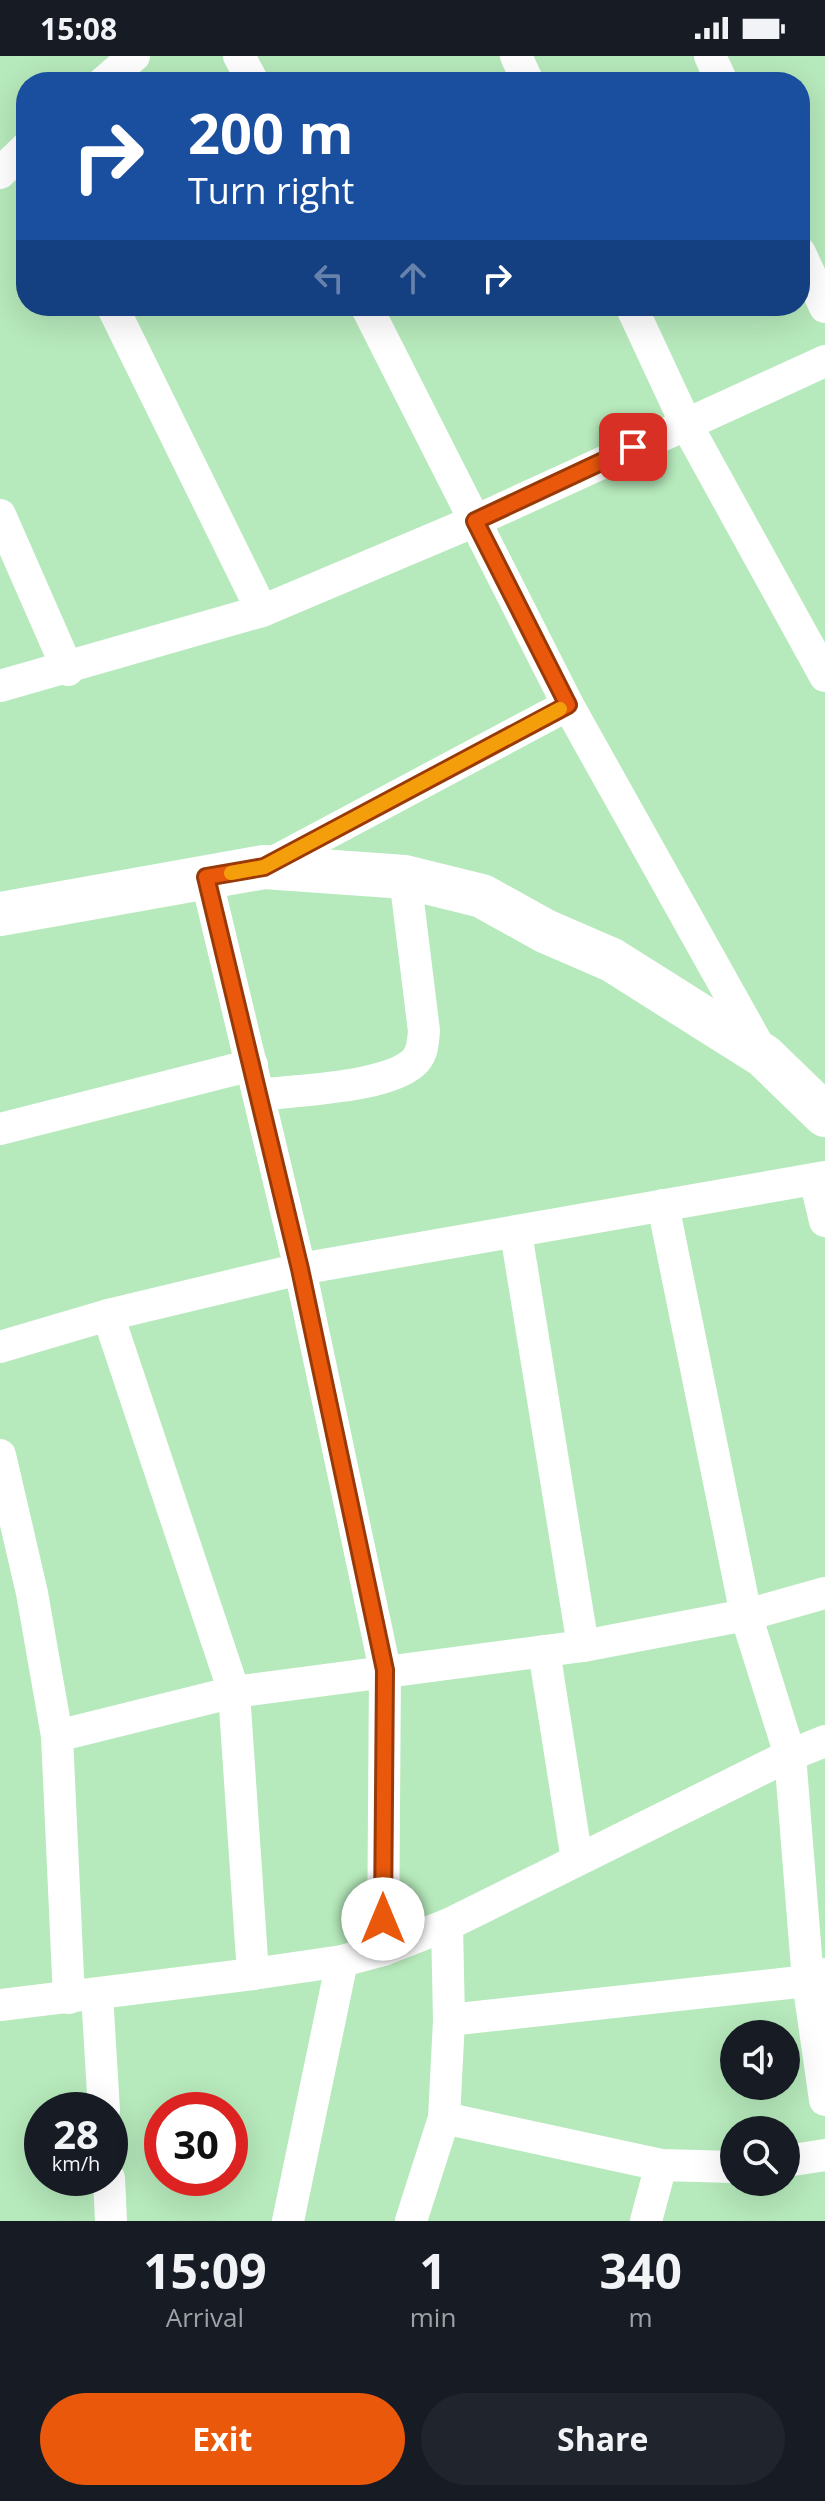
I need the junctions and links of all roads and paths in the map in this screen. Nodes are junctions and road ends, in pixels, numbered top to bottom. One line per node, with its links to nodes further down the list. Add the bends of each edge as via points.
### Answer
1 (134, 56): 2 (street)
2 (116, 72)
3 (16, 158): 4 (street)
4 (0, 173)
5 (810, 275): 6 (street)
6 (825, 307)
7 (117, 316): 14 (street)
8 (371, 316): 13 (street)
9 (636, 316): 11 (street)
10 (825, 361): 11 (street)
11 (685, 422): 13 (street); 16 (street)
12 (0, 515): 15 (street)
13 (475, 521): 14 (street); 18 (street)
14 (262, 611): 15 (street)
15 (68, 670): 17 (street)
16 (825, 676)
17 (0, 686)
18 (568, 705): 19 (street); 23 (street)
19 (264, 867): 20 (main road); 21 (main road)
20 (206, 877): 22 (main road); 24 (street)
21 (405, 877): 23 (main road, via 482,896 612,960); 24 (street, via 424,1031 416,1060 367,1081)
22 (0, 914)
23 (764, 1056): 25 (main road)
24 (255, 1080): 26 (street); 31 (street)
25 (825, 1115)
26 (0, 1129)
27 (820, 1178): 28 (street); 29 (street)
28 (663, 1205): 30 (street); 36 (street)
29 (825, 1221)
30 (516, 1233): 31 (street); 37 (street)
31 (300, 1269): 32 (street); 39 (street)
32 (108, 1315): 33 (street); 40 (street)
33 (0, 1347)
34 (0, 1455): 41 (street)
35 (825, 1593): 36 (street)
36 (746, 1615): 37 (street); 43 (street)
37 (583, 1646): 38 (street)
38 (544, 1651): 39 (street); 44 (street)
39 (385, 1670): 40 (street); 46 (street)
40 (234, 1692): 41 (street); 48 (street)
41 (57, 1736): 50 (street)
42 (825, 1741): 43 (street)
43 (790, 1755): 44 (street); 49 (street)
44 (577, 1860): 45 (street)
45 (447, 1925): 46 (street); 52 (street)
46 (383, 1950): 47 (street)
47 (342, 1961): 48 (street); 63 (street)
48 (253, 1974): 50 (street)
49 (817, 1978): 52 (street); 54 (street)
50 (83, 1996): 51 (street); 53 (street)
51 (0, 2005)
52 (449, 2020): 55 (street)
53 (101, 2092)
54 (825, 2100)
55 (444, 2118): 58 (street); 61 (street)
56 (825, 2155): 57 (street)
57 (800, 2159)
58 (661, 2165): 59 (street); 64 (street)
59 (720, 2167)
60 (110, 2196): 62 (street)
61 (414, 2217)
62 (111, 2221)
63 (288, 2221)
64 (646, 2221)

